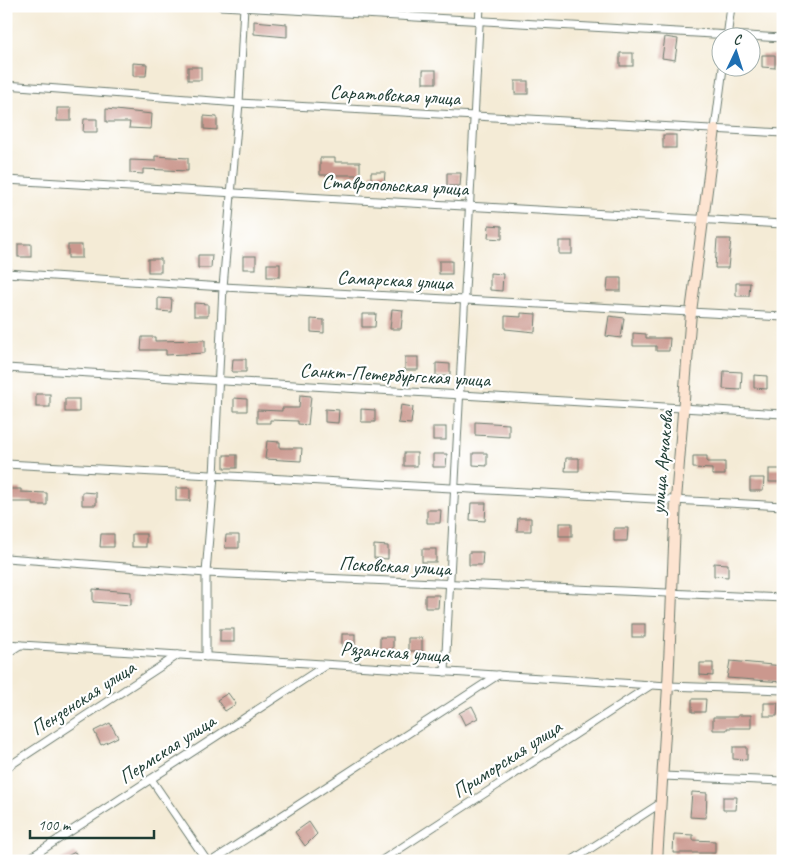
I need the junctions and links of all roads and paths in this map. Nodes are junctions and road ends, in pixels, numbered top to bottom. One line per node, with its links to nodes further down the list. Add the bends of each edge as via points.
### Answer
1 (221, 6): 4 (street)
2 (480, 6): 5 (street)
3 (731, 6): 6 (street)
4 (244, 7): 5 (street); 12 (street)
5 (479, 21): 7 (street); 13 (street)
6 (728, 28)
7 (712, 36)
8 (762, 38): 9 (street)
9 (783, 38)
10 (722, 78): 14 (street, улица Арчакова)
11 (6, 85): 12 (street, Саратовская улица)
12 (239, 103): 13 (street, Саратовская улица); 17 (street)
13 (474, 116): 14 (street, Саратовская улица); 18 (street)
14 (715, 129): 15 (street, Саратовская улица); 19 (street, улица Арчакова)
15 (783, 133)
16 (6, 180): 17 (street, Ставропольская улица)
17 (230, 192): 18 (street, Ставропольская улица); 22 (street)
18 (470, 206): 19 (street, Ставропольская улица); 23 (street)
19 (702, 219): 20 (street, Ставропольская улица); 24 (street, улица Арчакова)
20 (783, 224)
21 (6, 273): 22 (street, Самарская улица)
22 (223, 287): 23 (street, Самарская улица); 27 (street)
23 (466, 300): 24 (street, Самарская улица); 28 (street)
24 (691, 312): 25 (street, Самарская улица); 29 (street, улица Арчакова)
25 (783, 316)
26 (6, 368): 27 (street, Санкт-Петербургская улица)
27 (219, 382): 28 (street, Санкт-Петербургская улица); 32 (street)
28 (461, 395): 29 (street, Санкт-Петербургская улица); 33 (street)
29 (684, 408): 30 (street, Санкт-Петербургская улица); 34 (street, улица Арчакова)
30 (783, 414)
31 (6, 464): 32 (street)
32 (214, 476): 33 (street); 37 (street)
33 (456, 489): 34 (street); 38 (street)
34 (676, 500): 35 (street); 39 (street, улица Арчакова)
35 (783, 506)
36 (6, 558): 37 (street, Псковская улица)
37 (206, 573): 38 (street, Псковская улица); 45 (street)
38 (451, 585): 39 (street, Псковская улица); 47 (street)
39 (671, 594): 40 (street, Псковская улица); 50 (street, улица Арчакова)
40 (783, 598)
41 (6, 644): 42 (street, Рязанская улица)
42 (20, 645): 43 (street); 44 (street, Рязанская улица)
43 (6, 654)
44 (178, 655): 45 (street, Рязанская улица); 52 (street, Пензенская улица)
45 (206, 657): 46 (street, Рязанская улица)
46 (326, 664): 47 (street, Рязанская улица); 54 (street, Пермская улица)
47 (445, 672): 48 (street, Рязанская улица)
48 (498, 675): 49 (street, Рязанская улица); 59 (street)
49 (651, 684): 50 (street, Рязанская улица); 60 (street, Приморская улица)
50 (668, 686): 51 (street, Рязанская улица); 53 (street, улица Арчакова)
51 (783, 690)
52 (6, 768)
53 (663, 776): 55 (street); 56 (street, улица Арчакова)
54 (151, 778): 57 (street, Пермская улица); 58 (street)
55 (783, 781)
56 (661, 803): 61 (street); 62 (street, улица Арчакова)
57 (24, 861)
58 (207, 861)
59 (212, 861)
60 (381, 861)
61 (570, 861)
62 (658, 861)

